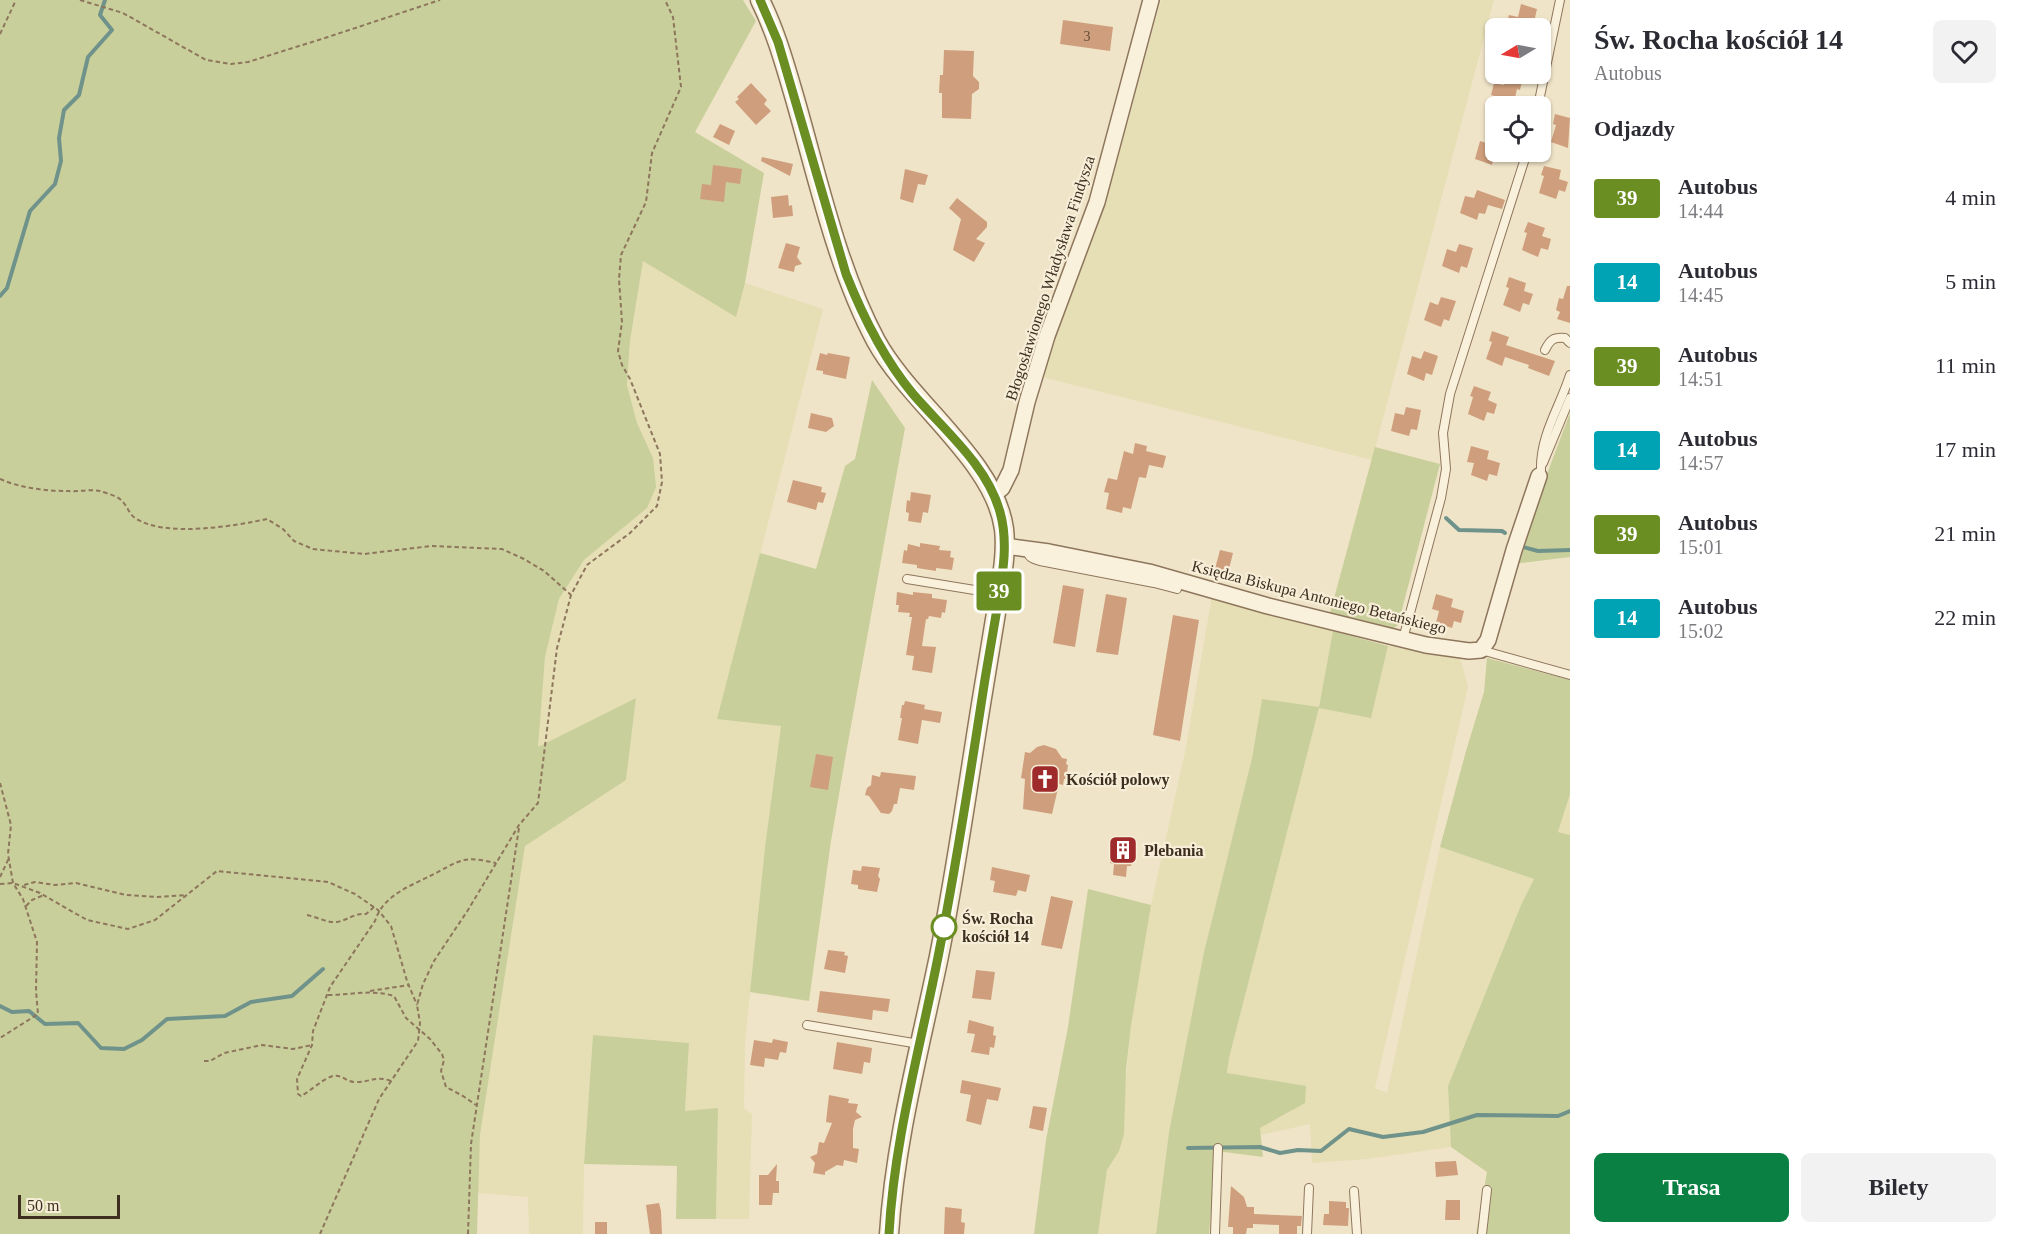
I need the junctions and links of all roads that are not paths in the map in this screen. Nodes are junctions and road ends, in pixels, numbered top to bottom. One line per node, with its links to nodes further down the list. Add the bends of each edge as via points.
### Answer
1 (760, 0): 11 (street, via 778,42 846,274 866,322 898,374 977,467)
2 (1150, 0): 11 (street, Błogosławionego Władysława Findysza, via 1097,202 1047,336 1011,470 1002,488)
3 (1560, 0): 4 (lane)
4 (1540, 96)
5 (1524, 162): 17 (lane, via 1450,394 1443,433 1446,469 1442,498)
6 (1570, 343): 7 (lane, via 1556,337)
7 (1545, 350)
8 (1570, 375): 10 (lane, via 1546,433)
9 (1570, 398): 10 (lane)
10 (1540, 473): 18 (street, via 1488,640)
11 (994, 494): 12 (street)
12 (1005, 546): 13 (street, Księdza Biskupa Antoniego Betańskiego); 16 (street)
13 (1027, 549): 15 (lane, via 1031,558 1040,561); 17 (street, Księdza Biskupa Antoniego Betańskiego, via 1149,572)
14 (907, 579): 16 (lane)
15 (1177, 589)
16 (999, 594): 21 (street, via 950,893)
17 (1403, 639): 18 (street, Księdza Biskupa Antoniego Betańskiego, via 1448,649)
18 (1481, 650): 19 (lane)
19 (1570, 675)
20 (807, 1025): 21 (lane)
21 (920, 1044): 26 (street, via 899,1150)
22 (1218, 1148): 27 (lane)
23 (1309, 1188): 28 (lane)
24 (1487, 1190): 30 (lane)
25 (1354, 1191): 29 (lane)
26 (889, 1234)
27 (1215, 1234)
28 (1307, 1234)
29 (1357, 1234)
30 (1482, 1234)

